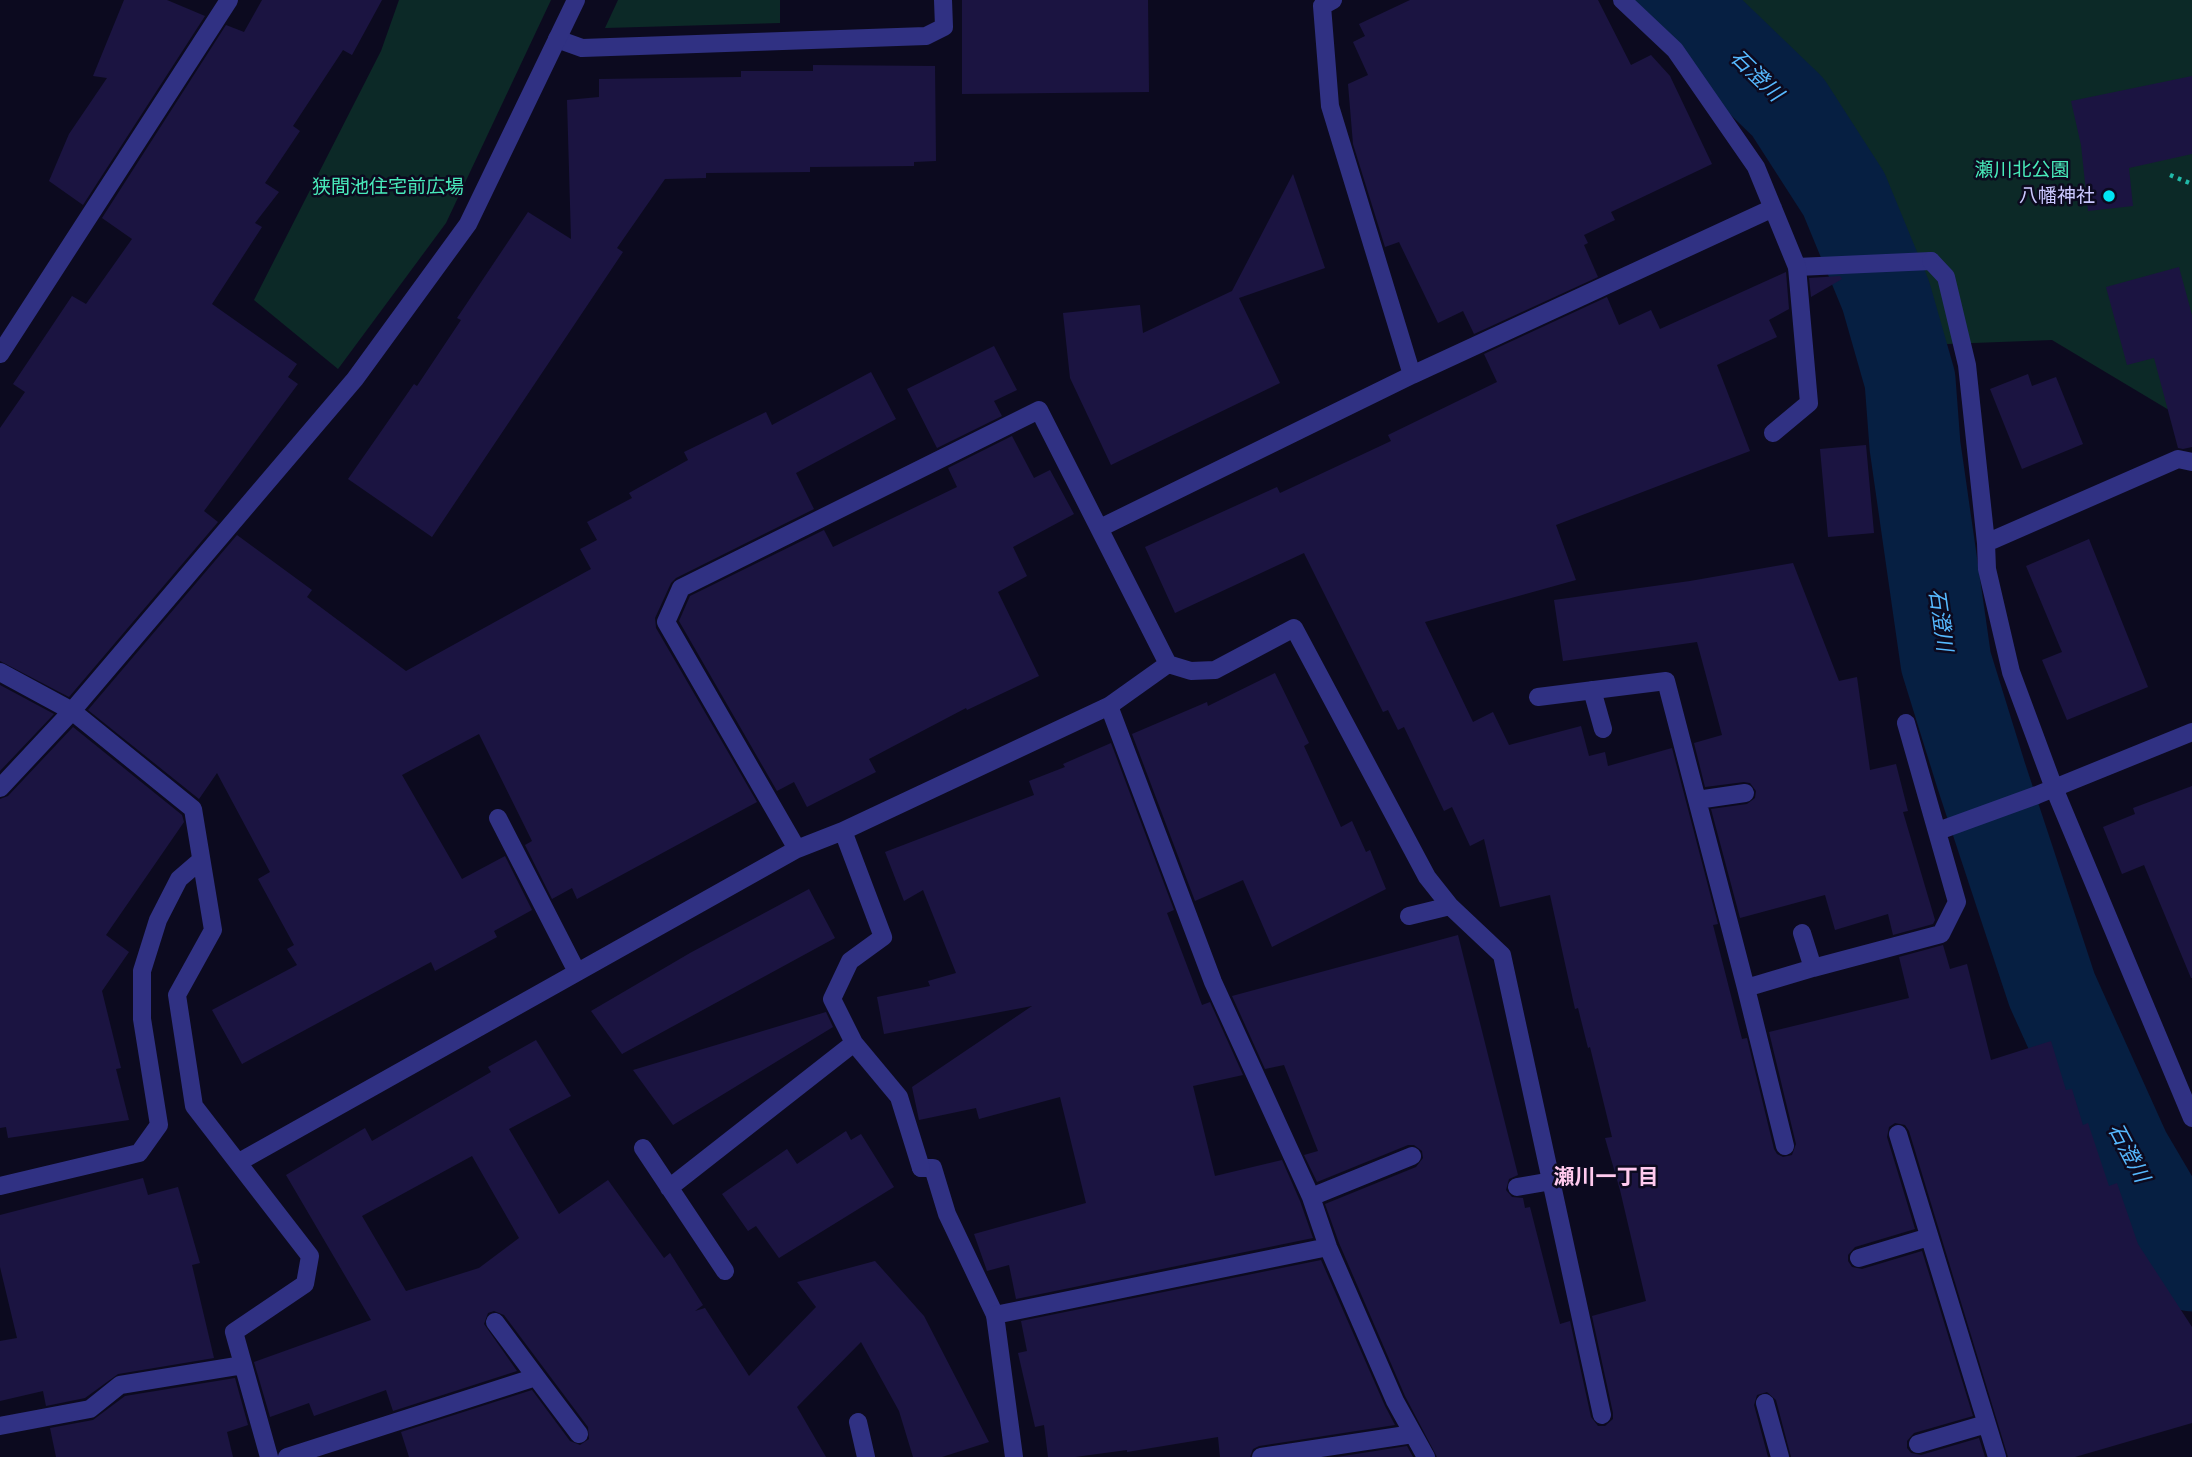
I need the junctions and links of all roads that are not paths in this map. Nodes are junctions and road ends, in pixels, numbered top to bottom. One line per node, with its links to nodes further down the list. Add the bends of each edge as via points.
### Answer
1 (229, 0): 9 (street)
2 (576, 0): 6 (street)
3 (943, 0): 6 (street, via 944,27 926,36 582,48)
4 (1334, 0): 10 (street, via 1322,6 1330,107)
5 (1622, 0): 7 (street, via 1675,50 1756,167)
6 (557, 40): 20 (street, via 468,224 355,379)
7 (1773, 208): 8 (street); 10 (street)
8 (1797, 267): 11 (street, via 1809,403); 14 (street, via 1931,261 1946,277 1967,365)
9 (0, 354)
10 (1412, 375): 13 (street)
11 (1773, 433)
12 (2192, 462): 14 (street, via 2178,459)
13 (1100, 528): 15 (street); 31 (street, via 1039,410 681,588 666,622)
14 (1986, 543): 25 (street, via 1987,569 2011,672)
15 (1168, 664): 19 (street); 33 (street, via 1191,671 1215,670 1294,628 1427,877)
16 (0, 672): 20 (street)
17 (1592, 690): 18 (street); 22 (street); 27 (street, via 1666,681)
18 (1538, 697)
19 (1109, 706): 30 (street); 50 (street, via 1213,982)
20 (72, 711): 24 (street); 32 (street, via 193,808)
21 (1906, 723): 29 (street)
22 (1604, 729)
23 (2192, 732): 25 (street)
24 (0, 788)
25 (2045, 791): 29 (street); 40 (street)
26 (1745, 793): 27 (street)
27 (1697, 800): 38 (street)
28 (498, 818): 37 (street)
29 (1946, 828): 36 (street, via 1957,902 1941,934)
30 (843, 831): 31 (street); 39 (street, via 883,937 850,961 832,999)
31 (797, 849): 37 (street)
32 (201, 860): 45 (street, via 213,929 177,995 194,1106); 47 (street, via 179,879 158,920 142,971 142,1019 159,1125 139,1153)
33 (1450, 906): 34 (street); 46 (street, via 1502,955)
34 (1409, 916)
35 (1802, 933): 36 (street)
36 (1813, 968): 38 (street)
37 (577, 972): 45 (street)
38 (1746, 988): 42 (street)
39 (854, 1043): 49 (street); 55 (street, via 899,1097 921,1168 933,1168 947,1214)
40 (2192, 1118)
41 (1898, 1134): 51 (street)
42 (1785, 1146)
43 (643, 1147): 49 (street)
44 (1412, 1156): 50 (street)
45 (239, 1162): 57 (street, via 310,1256 305,1284 234,1332)
46 (1552, 1181): 48 (street); 60 (street)
47 (0, 1186)
48 (1517, 1187)
49 (670, 1188): 54 (street)
50 (1311, 1197): 52 (street)
51 (1929, 1237): 53 (street); 62 (street)
52 (1328, 1247): 55 (street); 65 (street)
53 (1859, 1258)
54 (724, 1271)
55 (995, 1315): 70 (street)
56 (495, 1322): 58 (street)
57 (243, 1365): 63 (street, via 120,1385 90,1409); 67 (street)
58 (536, 1377): 64 (street); 68 (street)
59 (1765, 1403): 73 (street)
60 (1602, 1415)
61 (858, 1422): 69 (street)
62 (1986, 1424): 66 (street); 74 (street)
63 (0, 1426)
64 (579, 1434)
65 (1413, 1434): 71 (street); 72 (street)
66 (1918, 1444)
67 (269, 1457)
68 (287, 1457)
69 (866, 1457)
70 (1014, 1457)
71 (1261, 1457)
72 (1426, 1457)
73 (1780, 1457)
74 (1997, 1457)

